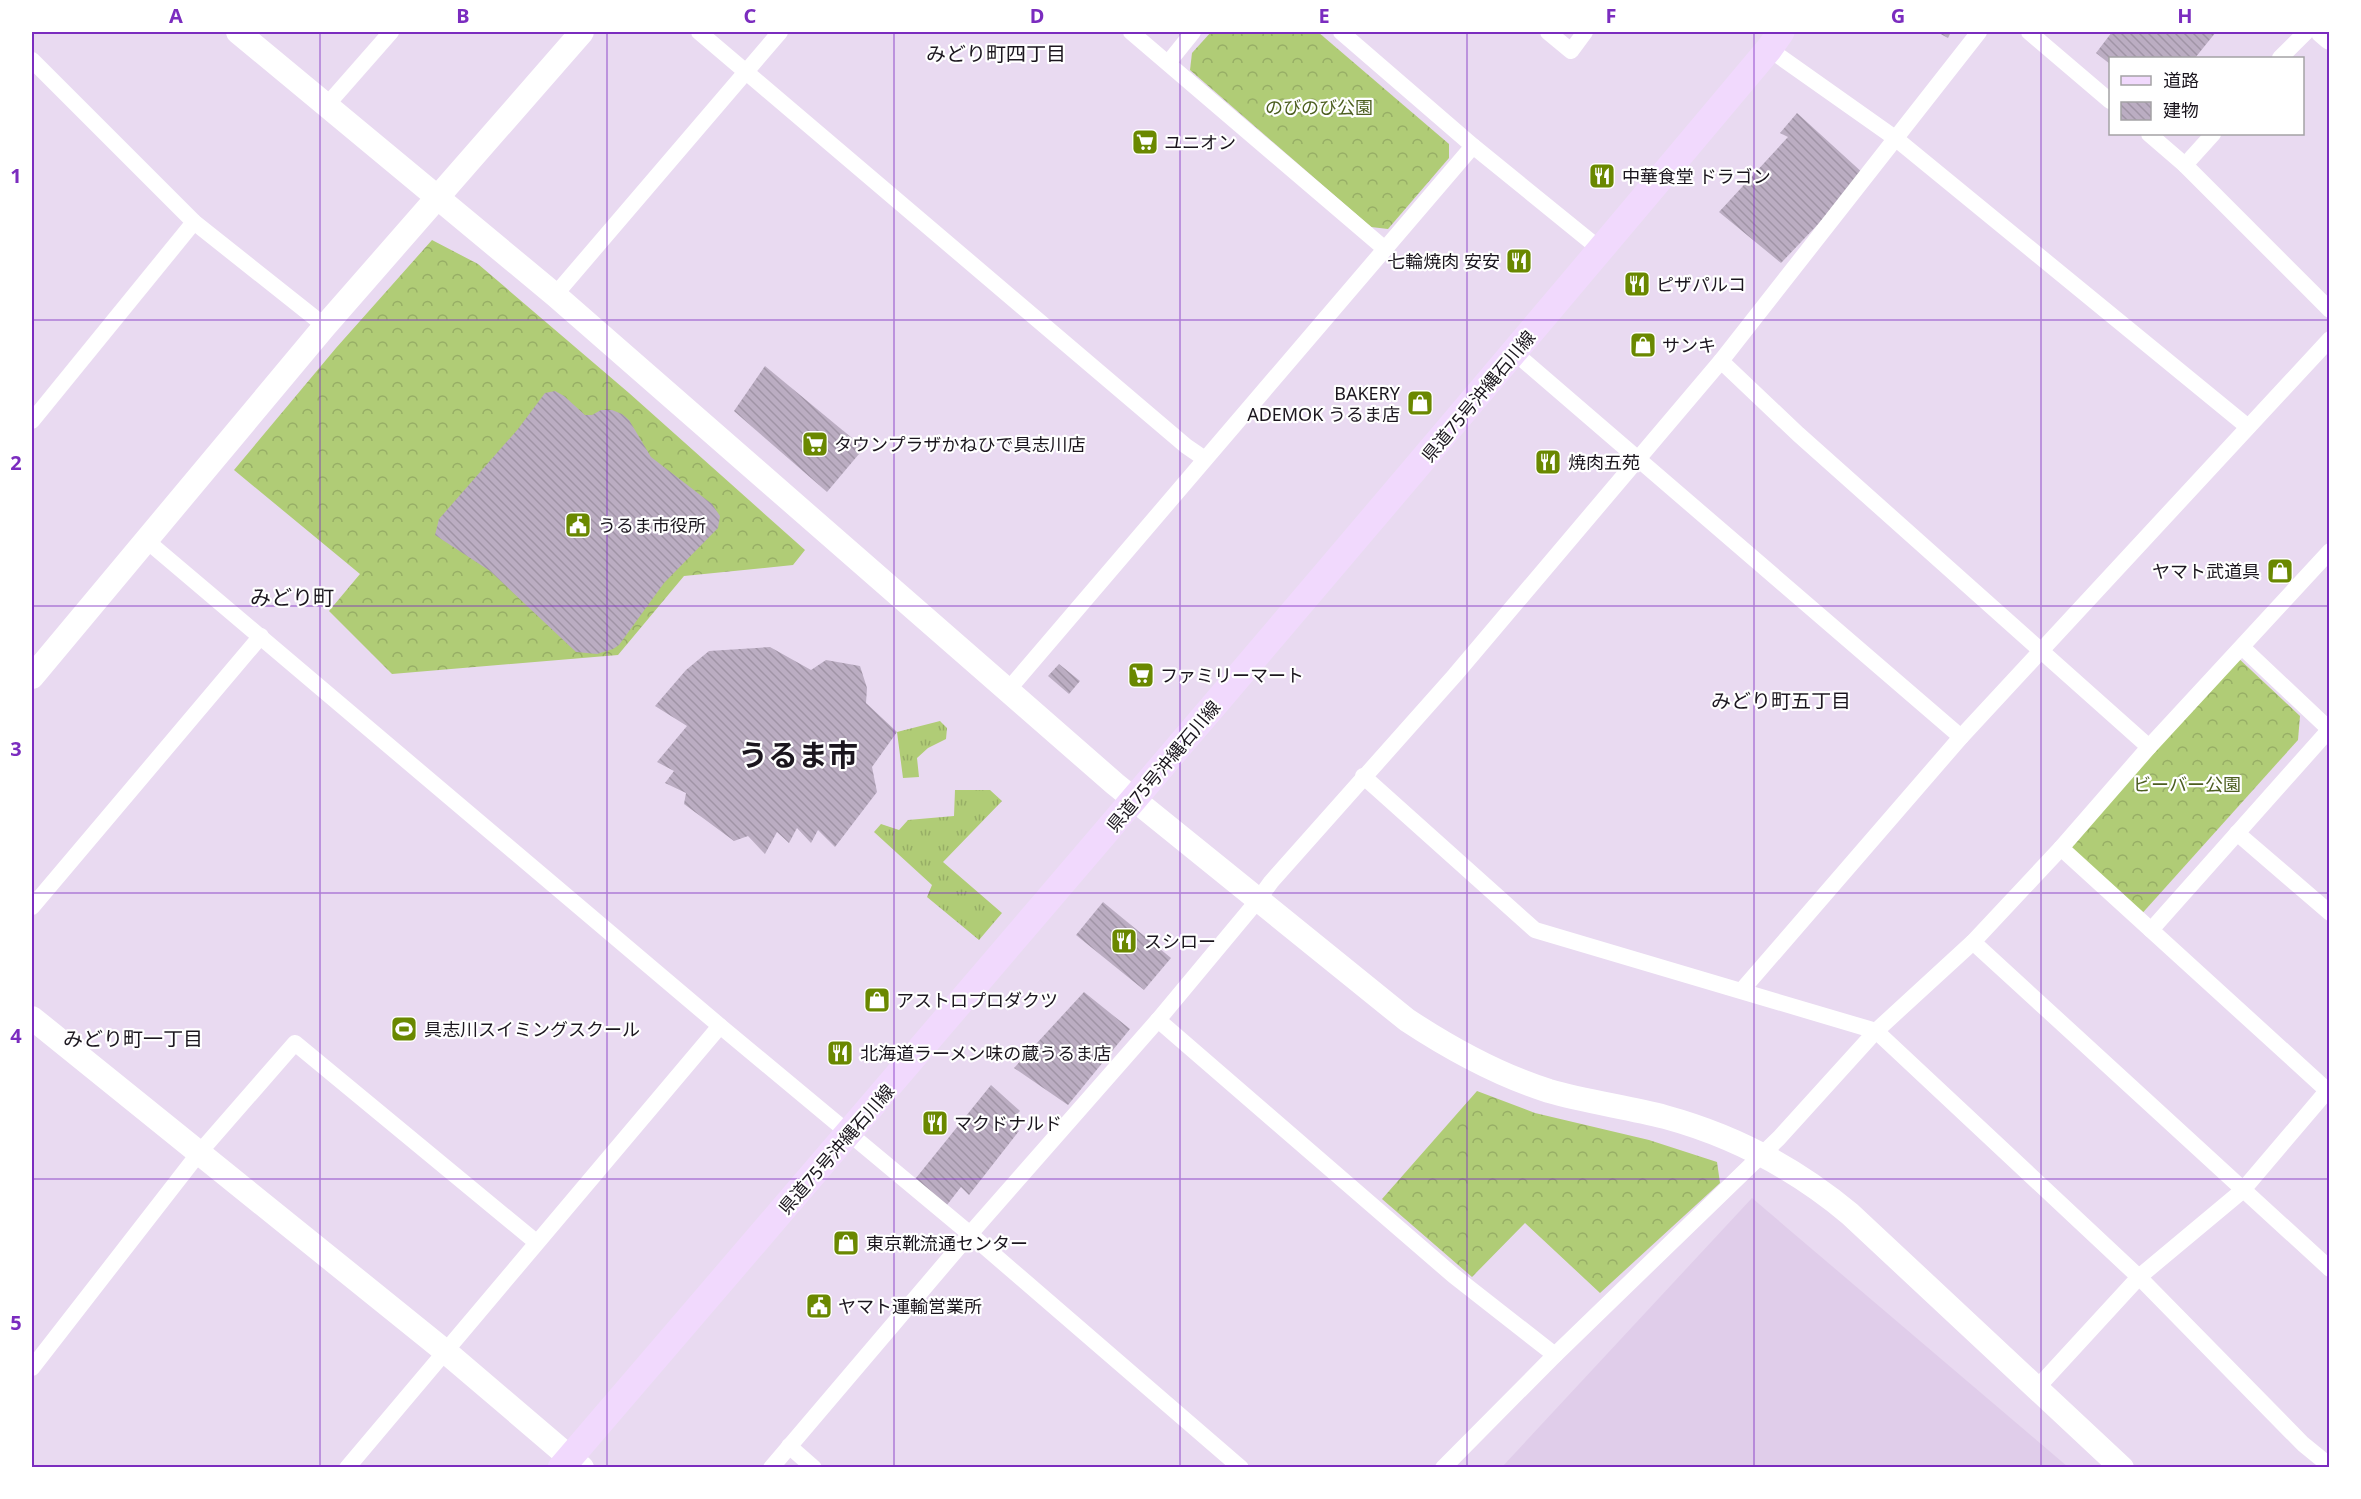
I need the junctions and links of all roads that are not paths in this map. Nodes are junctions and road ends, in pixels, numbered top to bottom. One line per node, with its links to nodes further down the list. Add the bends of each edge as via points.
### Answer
1 (238, 32): 22 (street)
2 (391, 32): 22 (street)
3 (582, 32): 28 (street)
4 (699, 32): 20 (street)
5 (780, 32): 20 (street)
6 (1131, 32): 19 (street)
7 (1193, 32): 19 (street)
8 (1341, 32): 26 (street)
9 (1548, 32): 10 (street, via 1571,51)
10 (1586, 32)
11 (1979, 32): 25 (street)
12 (2029, 32): 21 (street)
13 (2306, 32): 17 (street)
14 (2323, 32): 15 (street)
15 (2330, 38)
16 (1775, 40): 25 (street); 31 (main road, 県道75号沖縄石川線)
17 (2281, 57)
18 (32, 60): 29 (street)
19 (1168, 63): 30 (street)
20 (745, 70): 32 (street); 40 (street)
21 (2109, 100)
22 (326, 106): 28 (street)
23 (2150, 135): 27 (street)
24 (2212, 135): 27 (street)
25 (1895, 138): 37 (street); 39 (street)
26 (1473, 146): 30 (street); 31 (street)
27 (2185, 165): 33 (street)
28 (437, 197): 32 (street); 34 (street)
29 (194, 222): 34 (street); 38 (street)
30 (1385, 249): 40 (street)
31 (1601, 250): 36 (main road, 県道75号沖縄石川線)
32 (555, 295): 48 (street)
33 (2330, 310)
34 (325, 326): 42 (street)
35 (2330, 339): 39 (street)
36 (1515, 353): 41 (street); 53 (main road, 県道75号沖縄石川線)
37 (1721, 361): 41 (street); 46 (street)
38 (32, 421)
39 (2248, 427): 46 (street)
40 (1205, 459): 48 (street)
41 (1639, 459): 50 (street); 52 (street, via 1455,675)
42 (147, 540): 44 (street); 47 (street)
43 (2328, 558): 45 (street)
44 (261, 636): 57 (street); 64 (street)
45 (2242, 647): 49 (street); 51 (street)
46 (2041, 652): 50 (street); 51 (street)
47 (32, 677)
48 (1008, 690): 53 (street)
49 (2329, 730): 54 (street)
50 (1961, 737): 61 (street)
51 (2149, 747): 55 (street)
52 (1363, 776): 56 (street); 61 (street, via 1535,930)
53 (1135, 800): 56 (street); 67 (main road, 県道75号沖縄石川線)
54 (2237, 833): 58 (street); 59 (street)
55 (2061, 848): 59 (street); 60 (street)
56 (1258, 900): 63 (street); 69 (street, via 1407,1020 1486,1067 1549,1091 1700,1128)
57 (32, 907)
58 (2330, 913)
59 (2151, 930): 66 (street)
60 (1972, 942): 65 (street); 70 (street)
61 (1742, 990): 65 (street)
62 (32, 1018): 68 (street)
63 (1158, 1020): 71 (street); 76 (street, via 1454,1276)
64 (720, 1026): 67 (street); 72 (street)
65 (1876, 1031): 69 (street); 74 (street)
66 (2328, 1092): 70 (street)
67 (849, 1134): 71 (street); 80 (main road, 県道75号沖縄石川線)
68 (199, 1153): 72 (street, via 295,1043); 75 (street); 77 (street)
69 (1762, 1154): 76 (street); 78 (street, via 1805,1179 1850,1214)
70 (2242, 1191): 73 (street); 74 (street)
71 (970, 1234): 79 (street); 85 (street)
72 (536, 1242): 75 (street)
73 (2330, 1269)
74 (2139, 1276): 78 (street); 81 (street, via 2303,1444)
75 (446, 1352): 80 (street); 82 (street)
76 (1555, 1355): 86 (street)
77 (32, 1368)
78 (2037, 1388): 87 (street)
79 (789, 1446): 83 (street); 84 (street)
80 (571, 1464)
81 (2330, 1466)
82 (346, 1467)
83 (771, 1467)
84 (814, 1467)
85 (1241, 1467)
86 (1443, 1467)
87 (2122, 1467)

